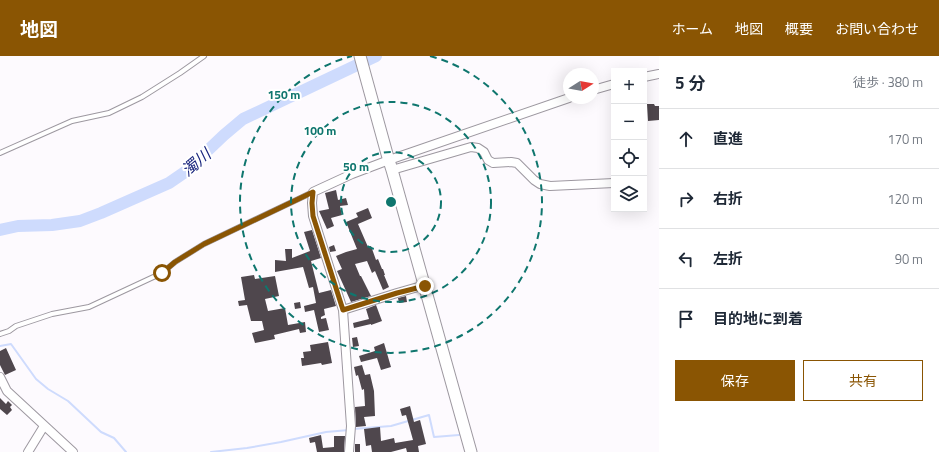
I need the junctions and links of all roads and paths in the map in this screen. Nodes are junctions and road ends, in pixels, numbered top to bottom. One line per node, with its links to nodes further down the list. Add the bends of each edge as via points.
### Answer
1 (204, 56): 8 (lane, via 142,97 109,113 72,121)
2 (360, 56): 9 (street)
3 (659, 74): 4 (street)
4 (647, 76)
5 (611, 85): 6 (street)
6 (599, 88)
7 (563, 100): 9 (street)
8 (0, 153)
9 (389, 161): 10 (street, via 471,147 484,152 493,163 517,163 540,184 550,186); 11 (street); 12 (street)
10 (611, 183)
11 (313, 192): 13 (street, via 313,216); 14 (lane, via 199,247 162,273 89,307 52,314)
12 (425, 286): 13 (street); 20 (street)
13 (343, 310): 19 (street, via 351,426)
14 (0, 334)
15 (0, 377): 16 (street, via 6,391)
16 (44, 426): 17 (street); 18 (street)
17 (28, 452)
18 (73, 452)
19 (349, 452)
20 (472, 452)

